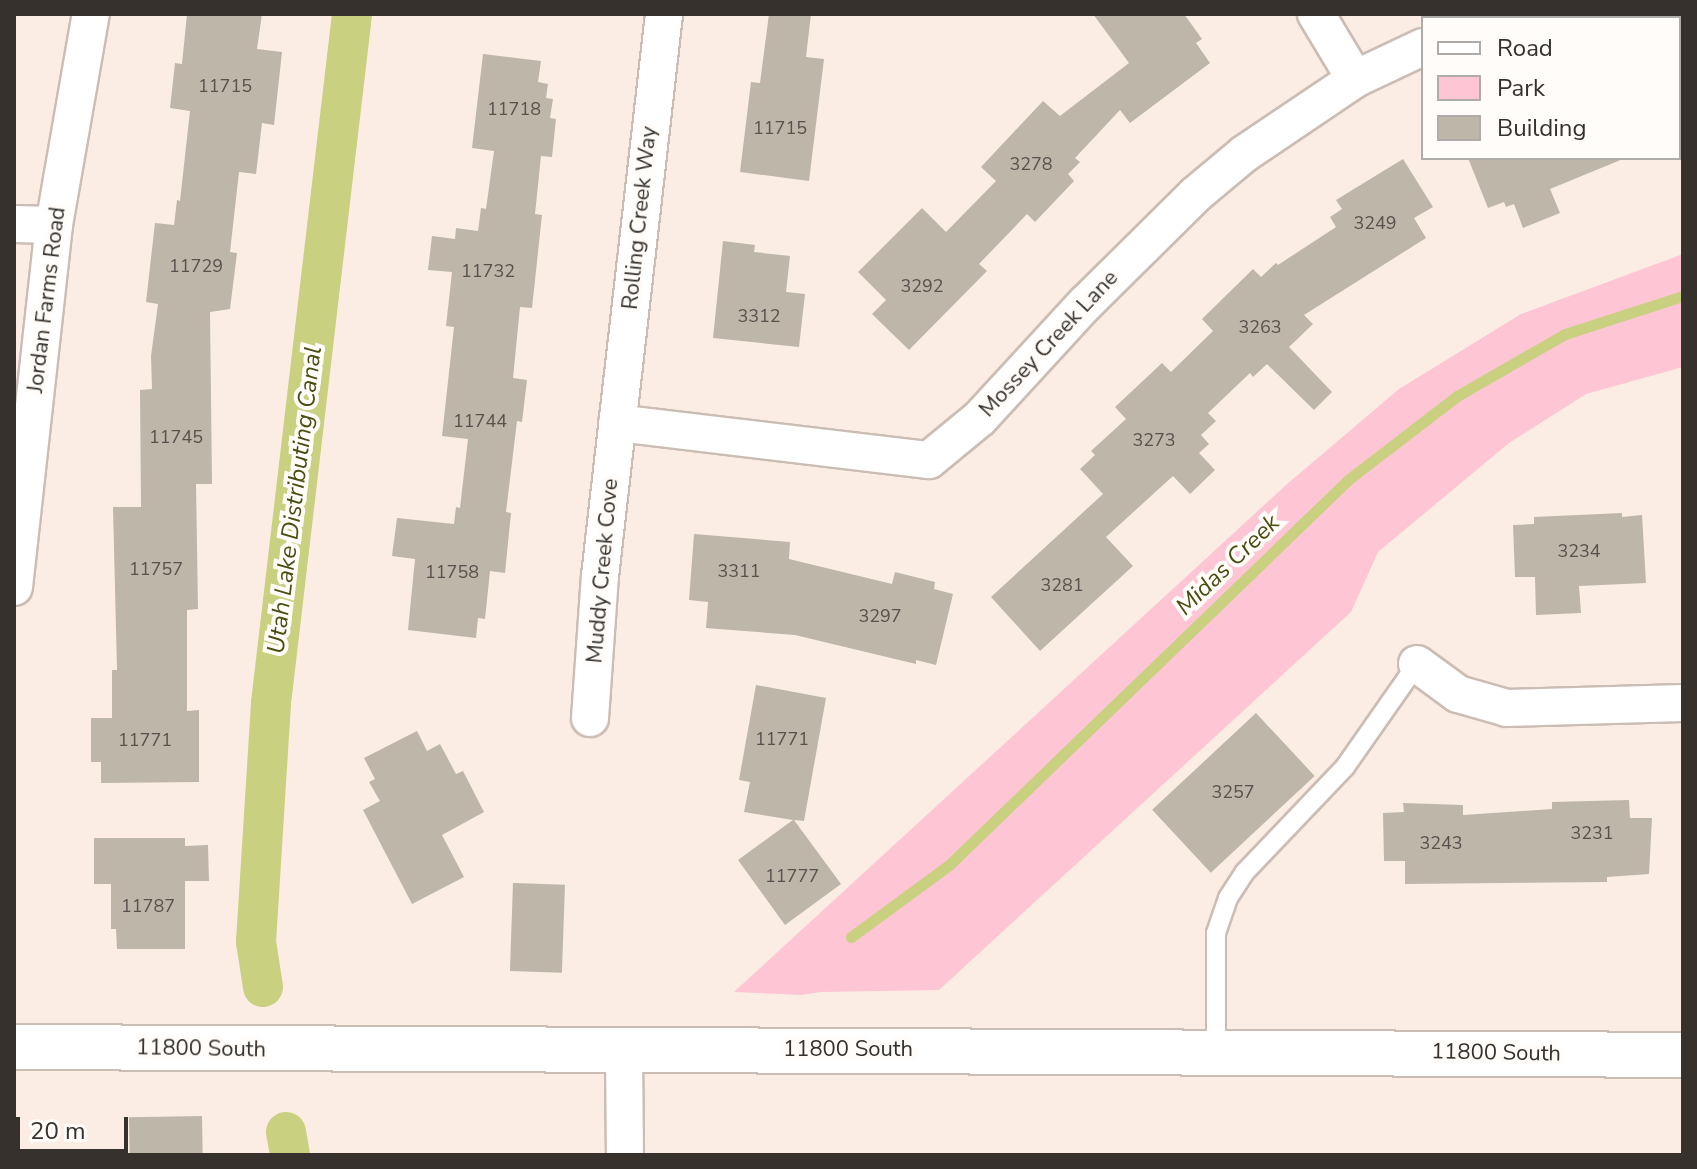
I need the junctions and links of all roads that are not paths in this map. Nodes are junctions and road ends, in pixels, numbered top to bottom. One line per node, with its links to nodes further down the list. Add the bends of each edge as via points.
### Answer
1 (91, 14): 7 (street, Jordan Farms Road)
2 (664, 14): 8 (street, Rolling Creek Way)
3 (1316, 14): 5 (street)
4 (1421, 48): 5 (street, Mossey Creek Lane)
5 (1355, 79): 8 (street, Mossey Creek Lane, via 1254,146 1195,195 980,418 929,460)
6 (14, 224): 7 (street)
7 (54, 225): 9 (street, Jordan Farms Road)
8 (617, 423): 12 (street, Muddy Creek Cove)
9 (14, 587)
10 (1417, 664): 11 (street, via 1458,694 1507,708); 15 (lane, via 1345,767 1245,872 1228,898 1216,933)
11 (1683, 703)
12 (590, 718)
13 (14, 1047): 14 (main road, 11800 South)
14 (624, 1048): 15 (main road, 11800 South); 17 (street)
15 (1216, 1051): 16 (main road, 11800 South)
16 (1683, 1055)
17 (625, 1155)

